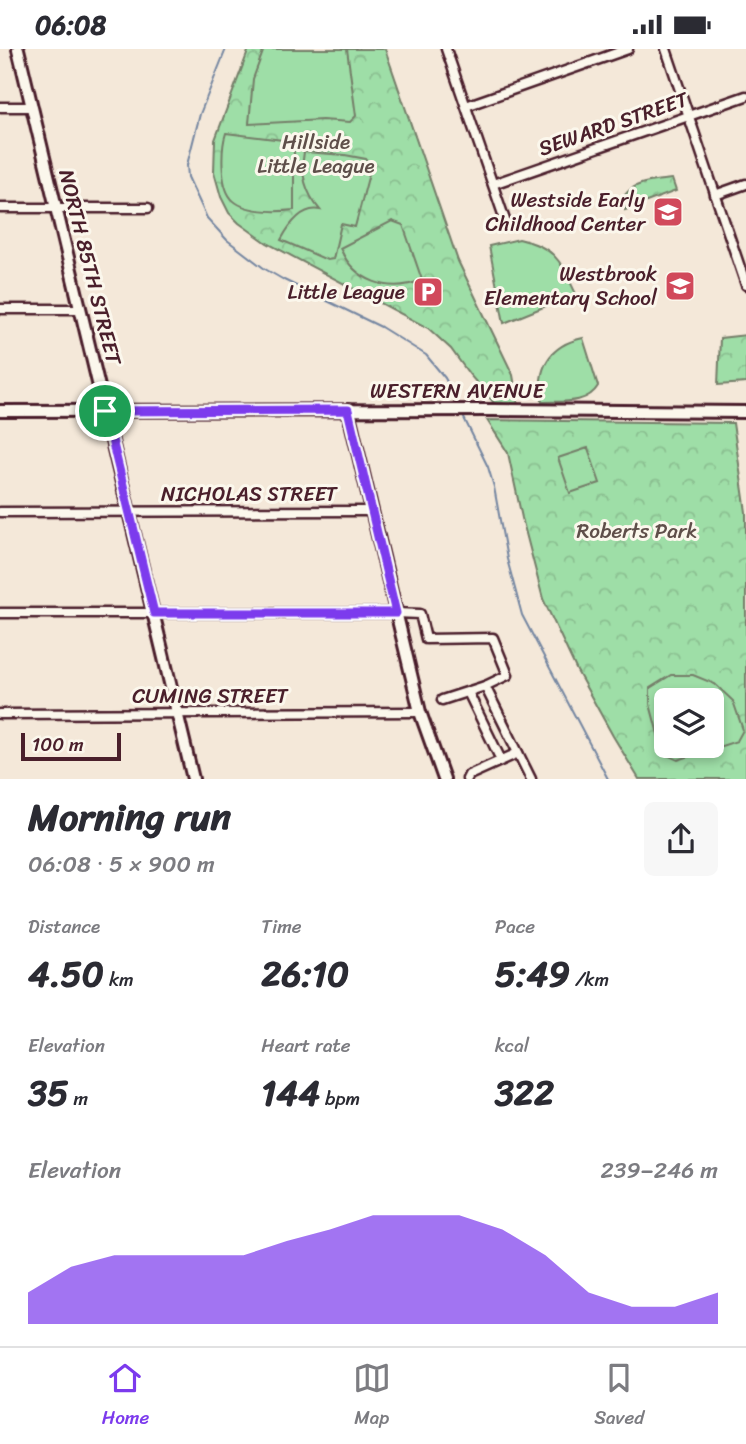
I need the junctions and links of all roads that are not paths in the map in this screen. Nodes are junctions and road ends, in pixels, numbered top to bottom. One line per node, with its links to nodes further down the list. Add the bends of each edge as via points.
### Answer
1 (19, 49): 8 (street, NORTH 85TH STREET)
2 (446, 49): 6 (street)
3 (628, 49): 6 (street)
4 (666, 49): 9 (street)
5 (746, 96): 9 (street, SEWARD STREET)
6 (466, 106): 10 (street)
7 (0, 107): 8 (street)
8 (33, 107): 14 (street, NORTH 85TH STREET)
9 (689, 116): 10 (street, SEWARD STREET); 12 (street)
10 (492, 184): 16 (street)
11 (746, 184): 12 (street)
12 (715, 195): 17 (street)
13 (0, 208): 14 (street)
14 (56, 208): 15 (street); 20 (street, NORTH 85TH STREET)
15 (148, 208)
16 (506, 223)
17 (744, 272): 18 (street)
18 (746, 285)
19 (0, 309): 20 (street)
20 (81, 309): 23 (street, NORTH 85TH STREET)
21 (348, 410): 23 (street, WESTERN AVENUE); 24 (street, WESTERN AVENUE); 25 (street)
22 (0, 411): 23 (street, WESTERN AVENUE)
23 (105, 411): 27 (street, NORTH 85TH STREET)
24 (746, 411)
25 (372, 511): 27 (street, NICHOLAS STREET); 30 (street)
26 (0, 512): 27 (street, NICHOLAS STREET)
27 (130, 512): 29 (street, NORTH 85TH STREET)
28 (0, 613): 29 (street)
29 (154, 613): 30 (street); 36 (street, NORTH 85TH STREET)
30 (396, 613): 31 (street, via 420,614 426,639 494,638 508,675); 34 (street)
31 (485, 687): 32 (street); 37 (street)
32 (468, 692): 33 (street); 38 (street)
33 (442, 700)
34 (420, 712): 36 (street, CUMING STREET); 39 (street)
35 (0, 714): 36 (street, CUMING STREET)
36 (178, 714): 40 (street, NORTH 85TH STREET)
37 (518, 753): 38 (street); 42 (street)
38 (501, 761): 41 (street)
39 (441, 776)
40 (194, 779)
41 (467, 779)
42 (531, 779)

